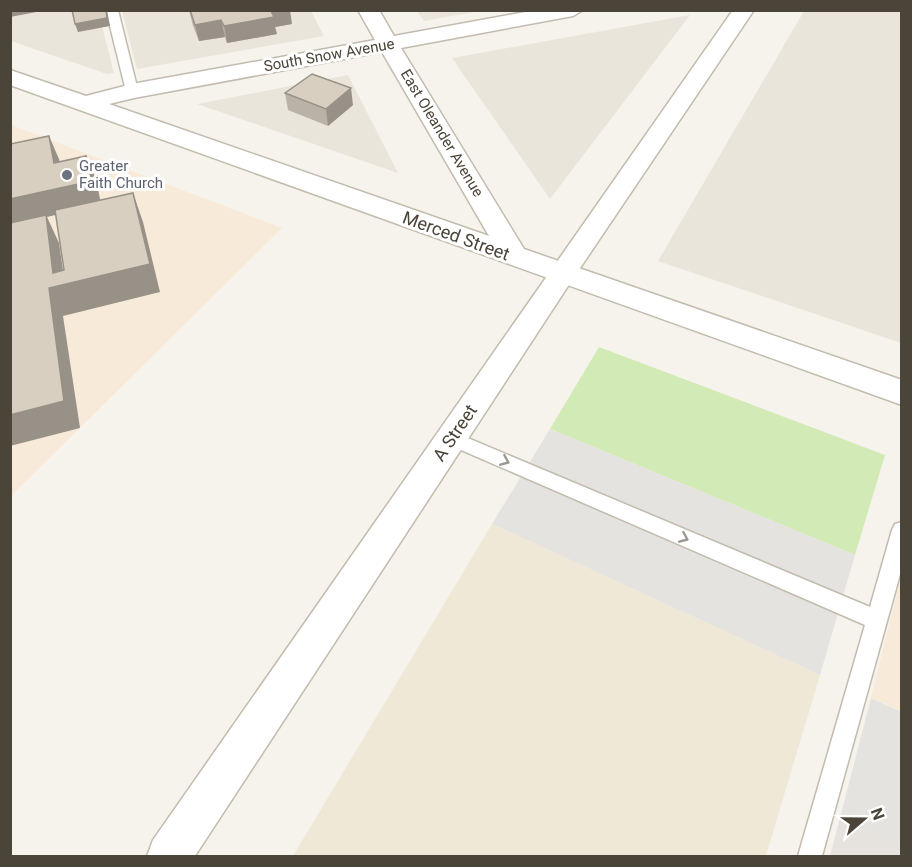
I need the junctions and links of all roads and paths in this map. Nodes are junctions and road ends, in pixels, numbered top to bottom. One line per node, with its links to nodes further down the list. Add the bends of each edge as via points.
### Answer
1 (112, 10): 7 (lane)
2 (368, 10): 5 (street, East Oleander Avenue)
3 (573, 10): 5 (street, South Snow Avenue)
4 (744, 10): 10 (street, A Street)
5 (389, 44): 7 (street, South Snow Avenue); 9 (street, East Oleander Avenue)
6 (10, 77): 8 (street, Merced Street)
7 (132, 91): 8 (street, South Snow Avenue)
8 (86, 103): 9 (street, Merced Street)
9 (515, 257): 10 (street, Merced Street)
10 (562, 273): 11 (street, Merced Street); 12 (street, A Street)
11 (902, 393)
12 (451, 438): 14 (lane, one-way to 14); 15 (street, A Street)
13 (902, 530): 14 (lane)
14 (876, 620): 16 (lane)
15 (169, 856)
16 (810, 856)

